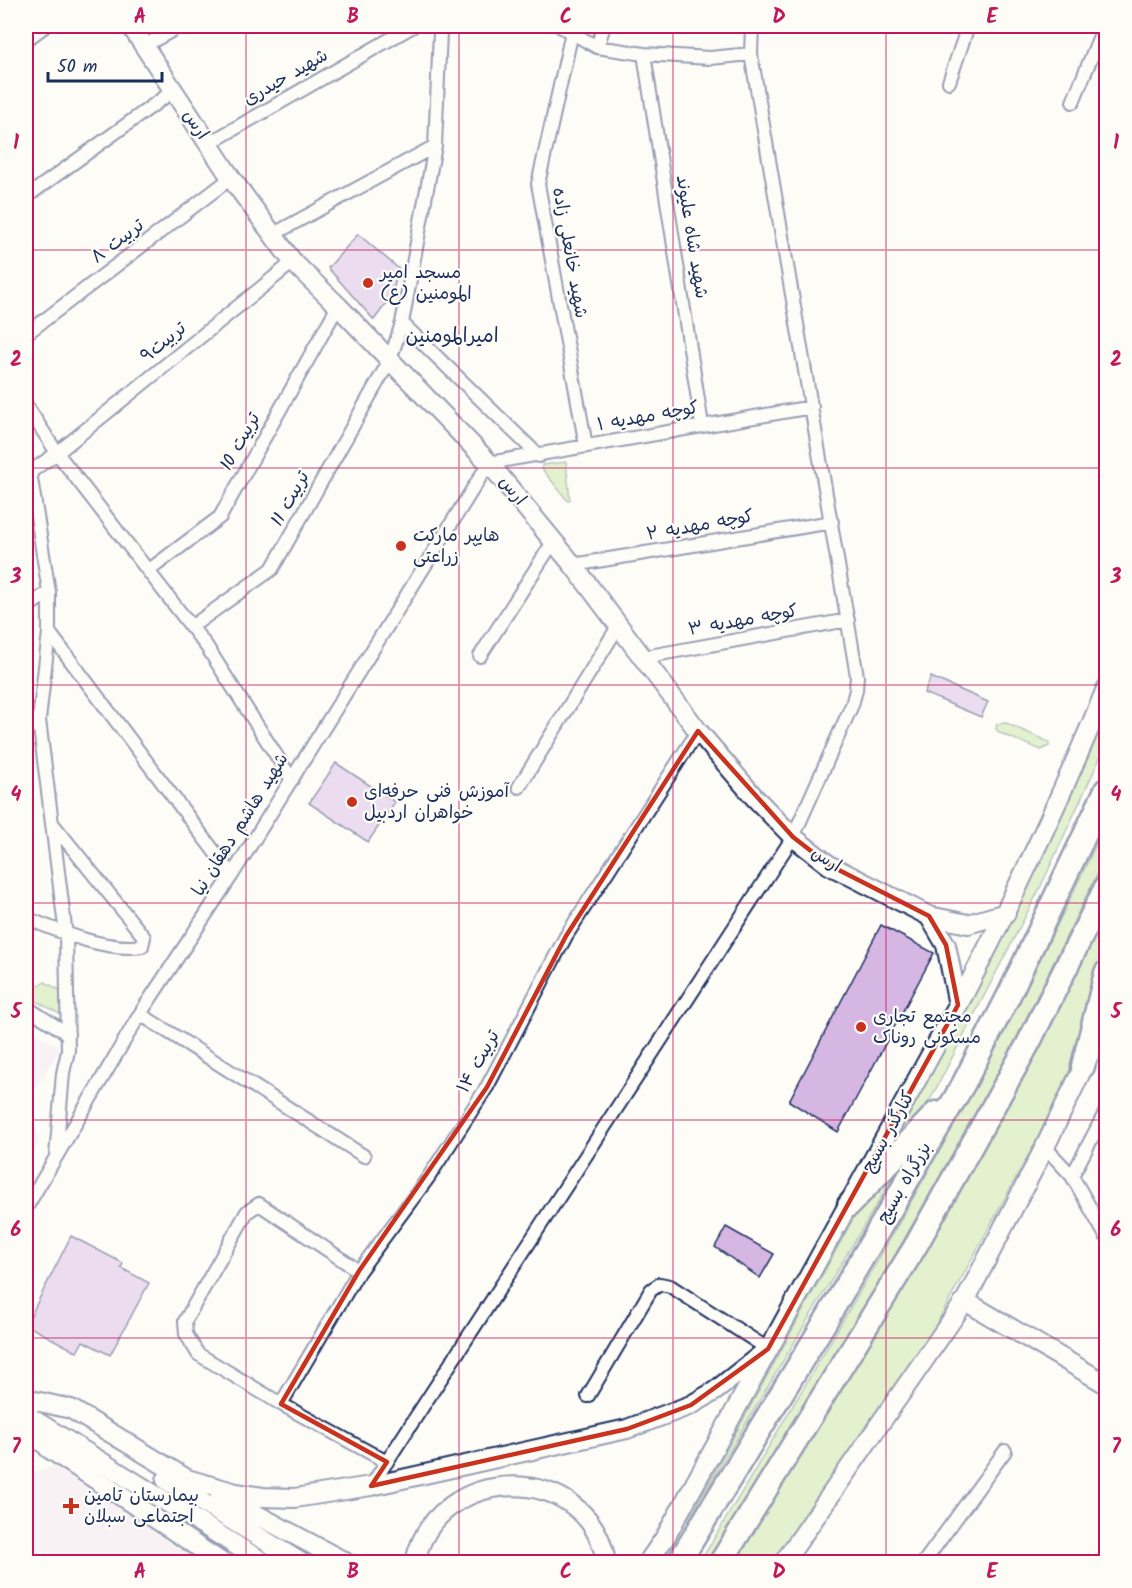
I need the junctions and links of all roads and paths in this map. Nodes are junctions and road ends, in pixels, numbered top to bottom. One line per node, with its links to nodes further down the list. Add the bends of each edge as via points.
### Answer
1 (45, 26): 12 (street)
2 (131, 26): 13 (main road, ارس)
3 (180, 26): 13 (street)
4 (413, 26): 20 (street, شهید حیدری)
5 (439, 26): 21 (street, تربیت 11)
6 (560, 26): 11 (street)
7 (604, 26): 14 (street)
8 (752, 26): 16 (street)
9 (968, 26): 17 (street)
10 (1104, 26): 19 (street)
11 (572, 32): 14 (street); 33 (street, شهید خانعلی زاده, via 538,184)
12 (26, 40)
13 (144, 46): 18 (main road, ارس)
14 (597, 47): 15 (street)
15 (644, 54): 16 (street, via 710,58); 32 (street, شهید شاه علیوند)
16 (752, 54): 31 (street)
17 (949, 82)
18 (173, 91): 20 (main road, ارس); 23 (street)
19 (1073, 102)
20 (208, 144): 22 (main road, ارس)
21 (435, 146): 24 (street); 27 (street, تربیت 11)
22 (231, 178): 24 (main road, ارس); 28 (street, تربیت ۸)
23 (26, 197)
24 (272, 235): 25 (main road, ارس)
25 (293, 262): 26 (main road, ارس); 34 (street, تربیت۹)
26 (338, 306): 29 (main road, ارس); 41 (street, تربیت 10, via 220,517)
27 (402, 323): 29 (street, تربیت 11); 35 (street)
28 (26, 334)
29 (390, 360): 36 (main road, ارس); 46 (street, تربیت 11, via 272,569)
30 (26, 405): 34 (street)
31 (812, 407): 32 (street, کوچه مهدیه ۱); 38 (street)
32 (702, 425): 33 (street, کوچه مهدیه ۱)
33 (586, 446): 35 (street, کوچه مهدیه ۱)
34 (57, 453): 37 (street, تربیت۹); 41 (street)
35 (539, 456): 36 (street, کوچه مهدیه ۱)
36 (489, 463): 39 (main road, ارس); 54 (street, شهید هاشم دهقان نیا)
37 (28, 473): 42 (street)
38 (832, 522): 40 (street, کوچه مهدیه ۲); 44 (street)
39 (553, 542): 40 (main road, ارس); 48 (street)
40 (573, 566): 45 (main road, ارس)
41 (148, 571): 46 (street)
42 (49, 592): 43 (street); 47 (street)
43 (26, 608)
44 (848, 620): 49 (street, کوچه مهدیه ۳); 58 (street, via 856,690)
45 (619, 625): 49 (main road, ارس); 55 (street)
46 (191, 627): 54 (street)
47 (49, 632): 51 (street); 59 (street)
48 (480, 656)
49 (644, 657): 53 (main road, ارس)
50 (1107, 689): 61 (main road, کنارگذر بسیج)
51 (39, 720): 52 (street); 57 (street)
52 (26, 731)
53 (698, 731): 58 (main road, ارس); 81 (street, تربیت ۱۴, via 566,936 466,1120)
54 (292, 780): 59 (street, شهید هاشم دهقان نیا)
55 (519, 787)
56 (1107, 790): 72 (highway, بزرگراه بسیج)
57 (52, 822): 64 (street); 64 (street, via 144,937 142,946 128,949)
58 (793, 837): 62 (main road, ارس, via 829,865); 91 (street)
59 (232, 875): 68 (street, شهید هاشم دهقان نیا)
60 (1107, 887): 102 (highway, via 1028,1044 915,1247)
61 (1006, 913): 62 (main road, ارس, via 968,924); 66 (main road, کنارگذر بسیج)
62 (930, 916): 66 (main road, via 946,945)
63 (26, 918): 64 (street)
64 (66, 935): 70 (street)
65 (1107, 973): 71 (highway)
66 (958, 1005): 78 (main road, کنارگذر بسیج)
67 (26, 1007): 70 (street)
68 (140, 1014): 75 (street); 76 (street, شهید هاشم دهقان نیا)
69 (1107, 1020): 71 (main road)
70 (68, 1034): 76 (street)
71 (1083, 1066): 74 (main road)
72 (964, 1083): 78 (highway); 101 (highway, بزرگراه بسیج)
73 (1107, 1112): 77 (street)
74 (1045, 1147): 77 (street); 82 (main road)
75 (364, 1156)
76 (56, 1160): 79 (street, شهید هاشم دهقان نیا)
77 (1072, 1176): 80 (street)
78 (849, 1205): 83 (main road, کنارگذر بسیج)
79 (26, 1208)
80 (1107, 1236)
81 (359, 1271): 86 (street, تربیت ۱۴); 86 (street, via 259,1204 247,1212 185,1321 186,1334 198,1354)
82 (965, 1301): 84 (main road); 103 (main road)
83 (768, 1349): 85 (street, via 670,1286 660,1284 651,1290); 93 (main road, via 691,1406 627,1429); 100 (main road, کنارگذر بسیج)
84 (1107, 1384)
85 (588, 1396)
86 (281, 1404): 91 (street)
87 (27, 1407): 89 (main road); 92 (main road, via 71,1409); 95 (main road, via 110,1469); 96 (main road, via 122,1452)
88 (26, 1439): 89 (street)
89 (48, 1448): 94 (main road)
90 (1005, 1451): 104 (street)
91 (387, 1462): 93 (street)
92 (192, 1480): 93 (main road, via 263,1497 295,1498); 97 (main road)
93 (371, 1486)
94 (221, 1563)
95 (263, 1563)
96 (300, 1563)
97 (345, 1563)
98 (415, 1563): 99 (main road, via 423,1539 452,1505 492,1487 518,1486 562,1498 584,1514 598,1535)
99 (606, 1563)
100 (648, 1563)
101 (679, 1563)
102 (722, 1563)
103 (784, 1563)
104 (924, 1563)

